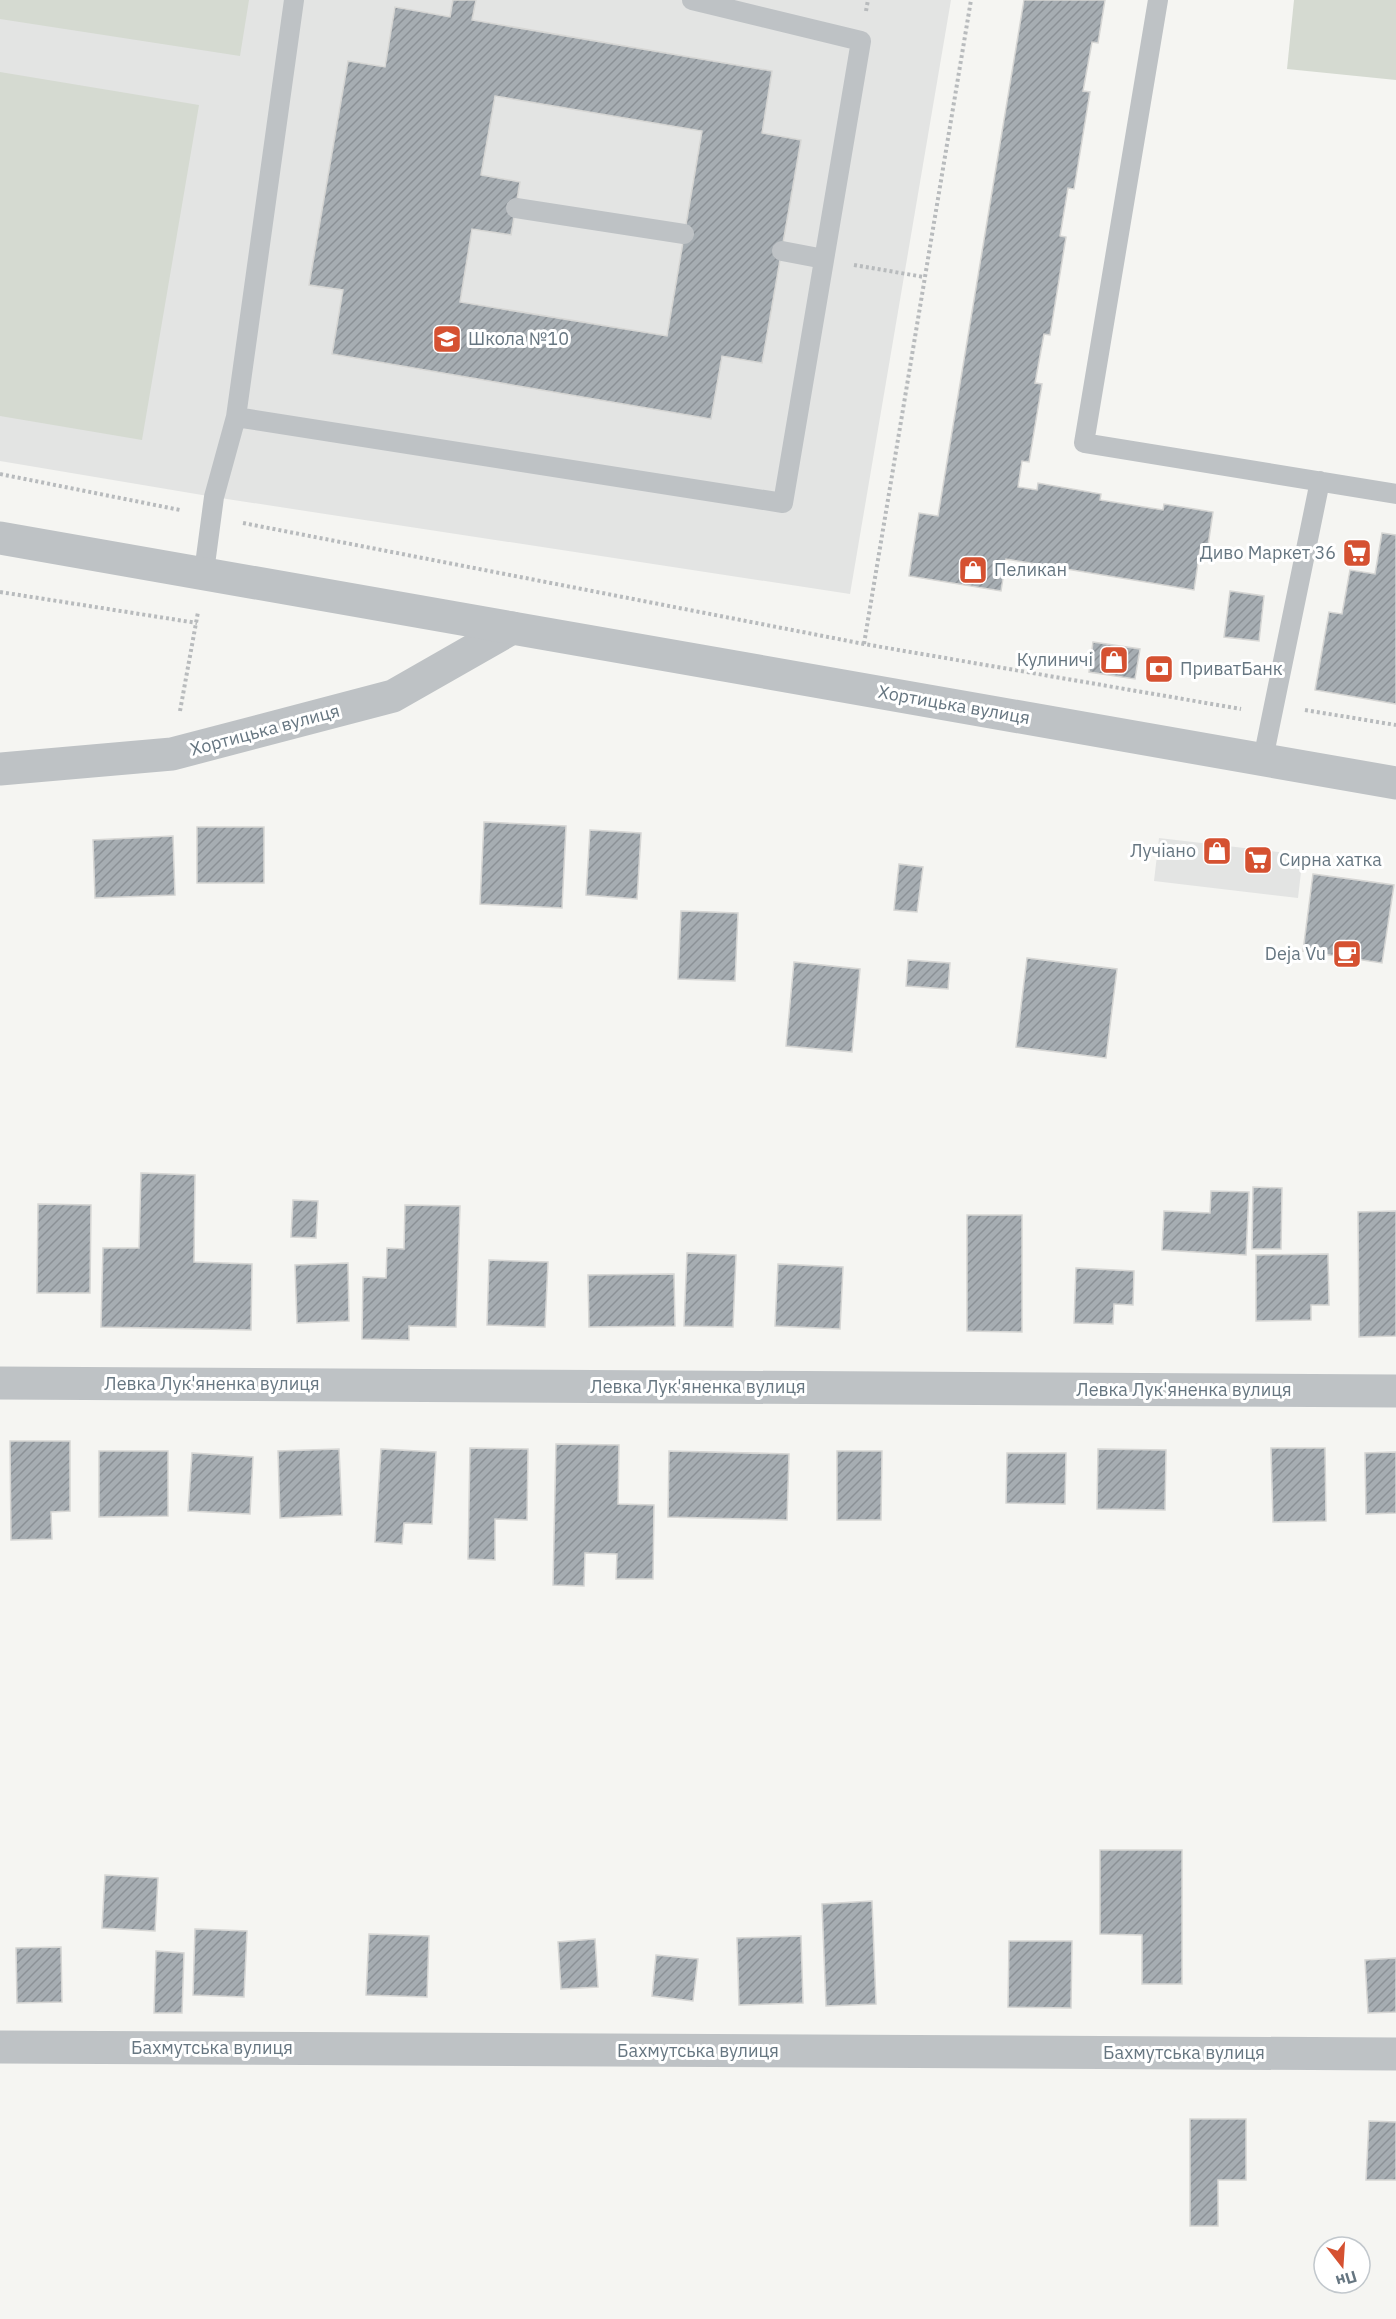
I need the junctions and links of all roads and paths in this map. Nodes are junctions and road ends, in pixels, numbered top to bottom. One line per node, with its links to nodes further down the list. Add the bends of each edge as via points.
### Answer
1 (294, 0): 10 (lane)
2 (692, 0): 8 (lane, via 861,41)
3 (971, 0): 9 (path)
4 (1158, 0): 12 (lane, via 1084,443)
5 (516, 208): 6 (lane)
6 (684, 234)
7 (782, 251): 8 (lane)
8 (824, 259): 9 (path); 10 (lane, via 783,503)
9 (924, 277): 19 (path)
10 (236, 417): 14 (lane, via 213,497)
11 (0, 474): 14 (path)
12 (1320, 481): 13 (lane); 20 (lane)
13 (1396, 494)
14 (212, 516): 16 (lane); 19 (path)
15 (0, 538): 16 (street, Хортицька вулиця)
16 (204, 572): 18 (street, Хортицька вулиця)
17 (0, 592): 22 (path, via 197,623)
18 (512, 628): 22 (street, Хортицька вулиця, via 393,696); 23 (street, Хортицька вулиця)
19 (864, 645): 20 (path, via 1235,710)
20 (1274, 705): 21 (path); 23 (lane)
21 (1396, 725)
22 (172, 754): 24 (street, Хортицька вулиця)
23 (1263, 759): 25 (street, Хортицька вулиця)
24 (0, 769)
25 (1396, 783)
26 (0, 1383): 27 (street, Левка Лук'яненка вулиця)
27 (1396, 1391)
28 (0, 2047): 29 (street, Бахмутська вулиця)
29 (1396, 2054)

